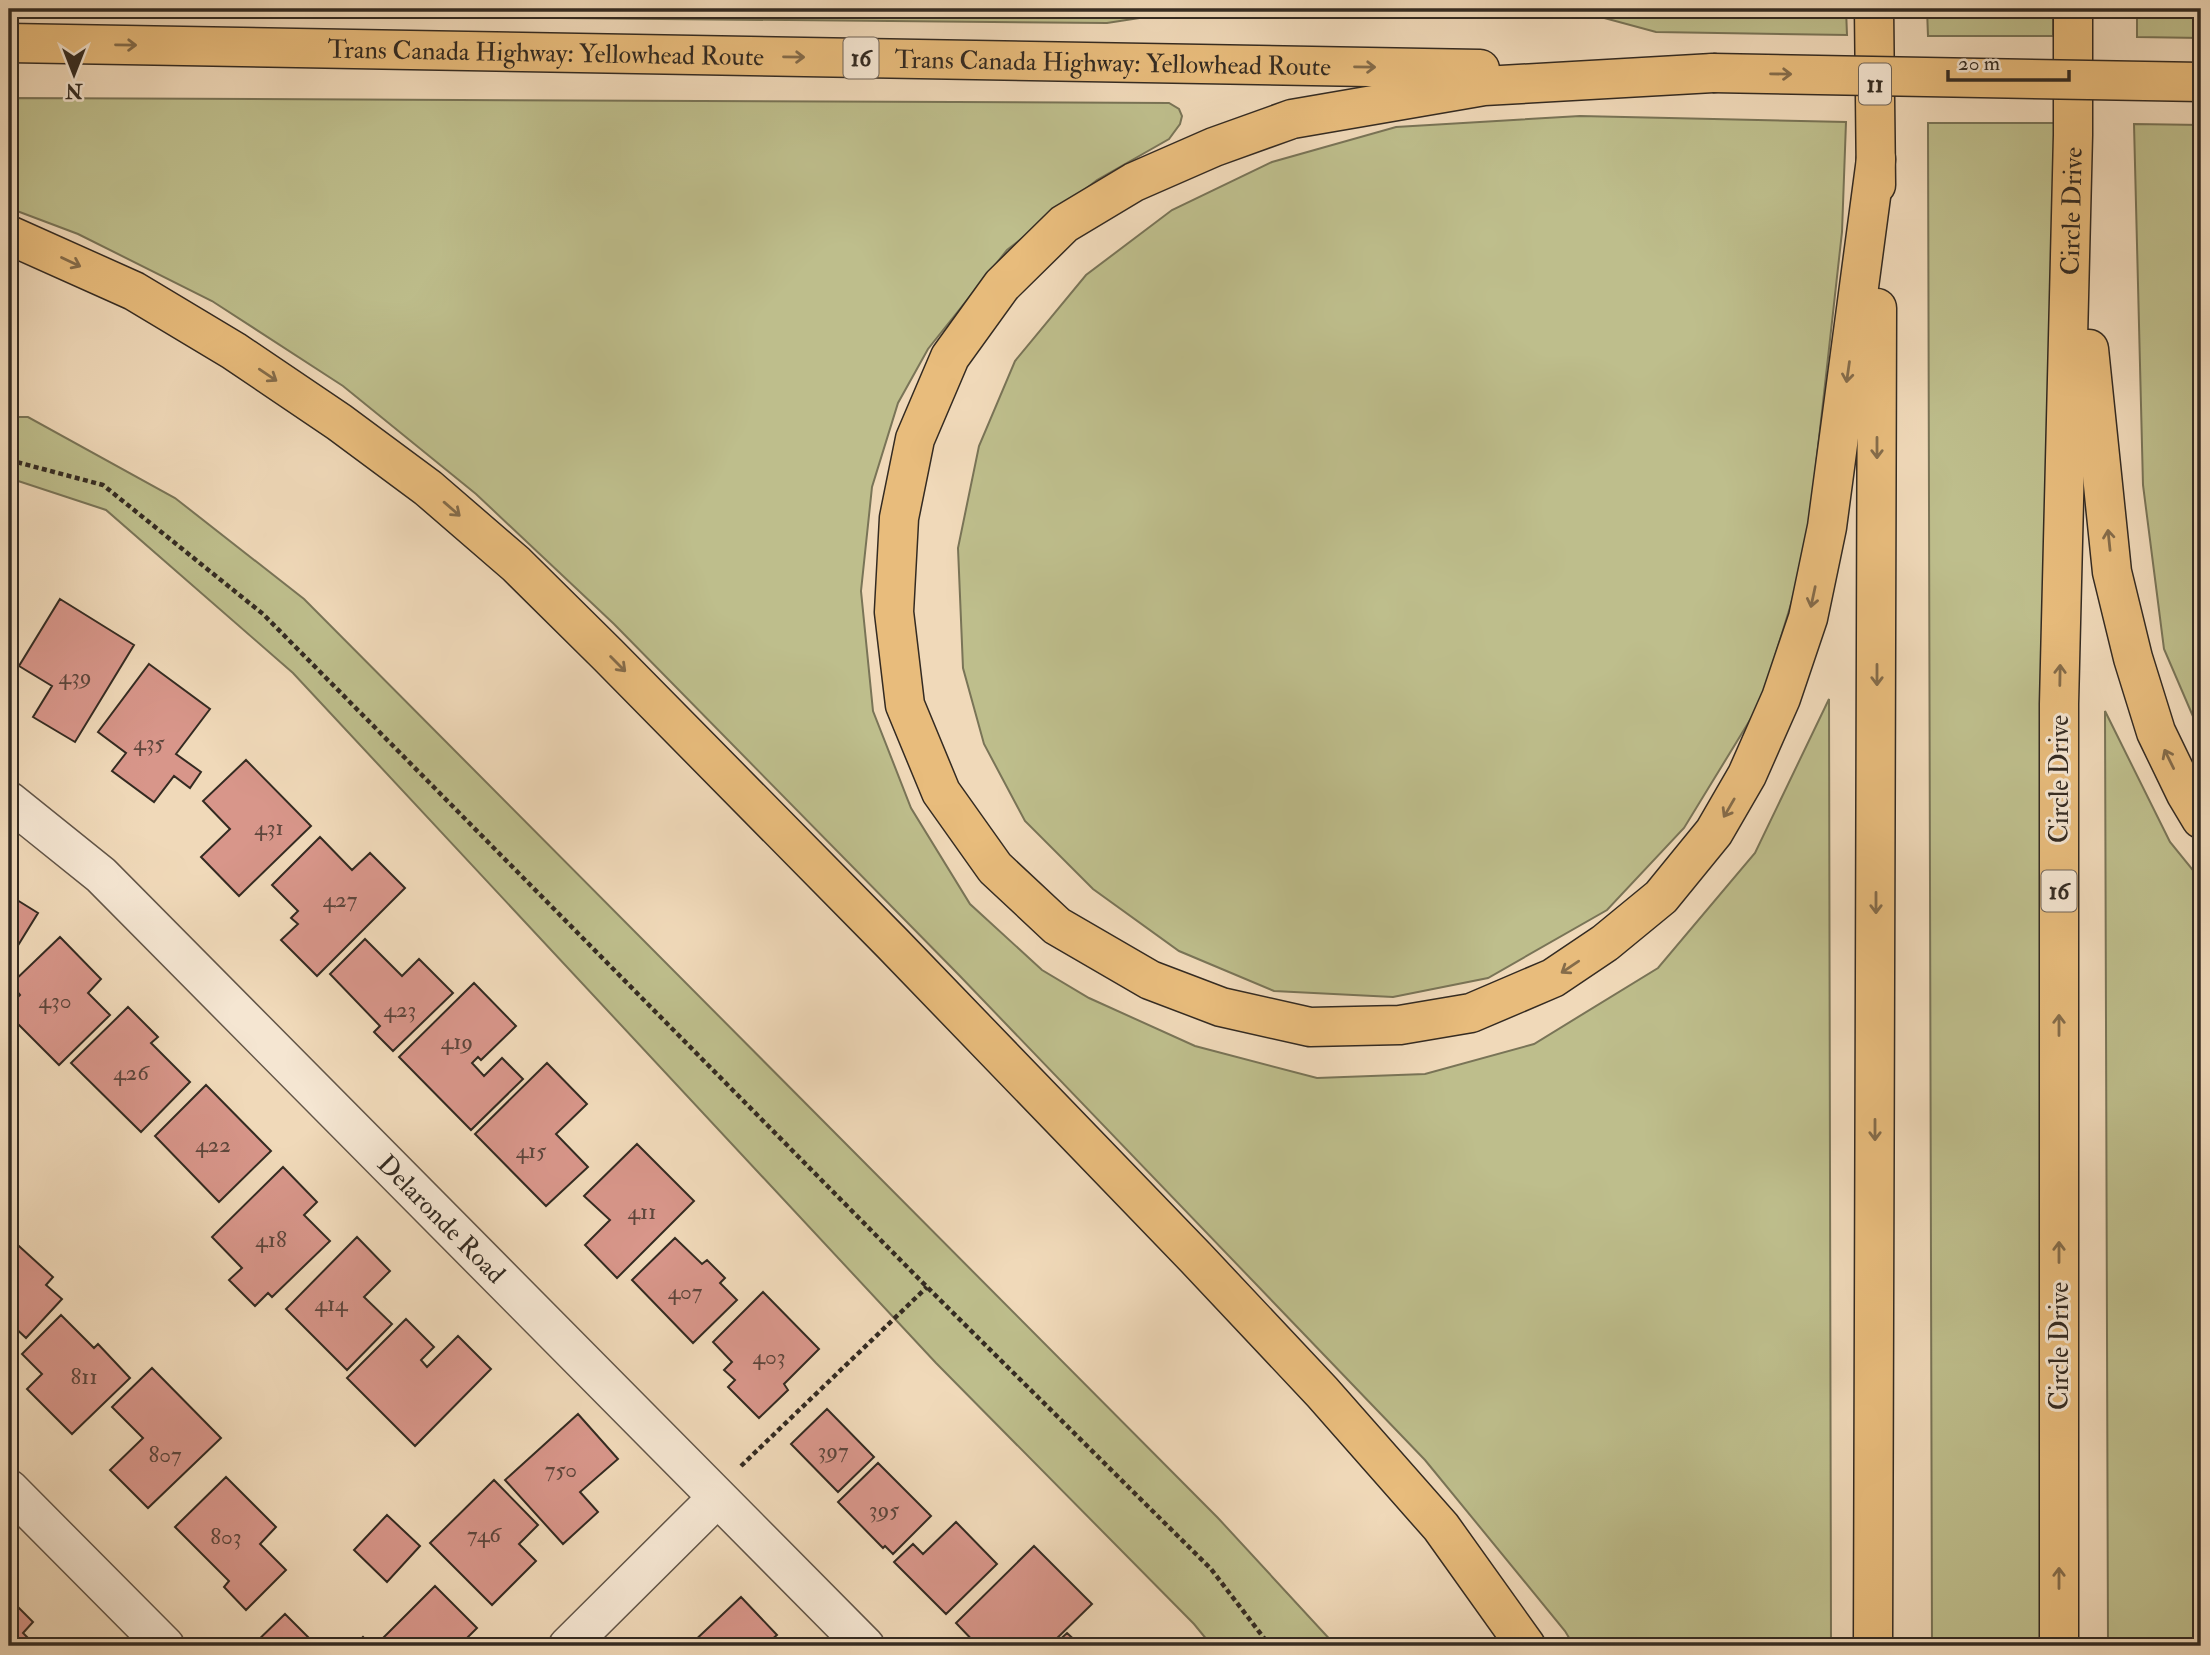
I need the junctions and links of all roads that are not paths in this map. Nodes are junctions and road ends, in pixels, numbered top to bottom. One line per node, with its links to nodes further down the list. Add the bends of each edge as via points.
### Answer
1 (1874, 9): 7 (highway, 11)
2 (2073, 9): 6 (highway, Circle Drive / 16)
3 (9, 43): 4 (highway, Trans Canada Highway: Yellowhead Route / 16, one-way to 4)
4 (1713, 73): 5 (highway, 16, one-way to 5, bridge); 7 (highway, one-way to 4, via 1828,527 1808,618 1781,698 1747,775 1714,832 1661,897 1553,978 1472,1013 1400,1025 1310,1027 1222,1007 1150,980 1057,926 995,869 942,792 905,705 894,611 899,519 915,439 950,357 1003,285 1064,224 1134,182 1292,118 1484,86)
5 (2201, 82)
6 (2073, 135): 10 (highway, one-way to 6, via 2156,732 2112,572); 18 (highway, Circle Drive / 16, one-way to 6, via 2059,704)
7 (1876, 159): 17 (highway, one-way to 17)
8 (9, 234): 16 (highway, one-way to 16, via 134,291 234,351 428,488 516,564 892,943 1322,1392 1441,1527)
9 (9, 801): 12 (street, Delaronde Road, via 102,874)
10 (2201, 819)
11 (9, 1489): 13 (street)
12 (717, 1498): 14 (street); 15 (street, Delaronde Road)
13 (165, 1646)
14 (568, 1646)
15 (865, 1646)
16 (1526, 1646)
17 (1873, 1646)
18 (2059, 1646)

